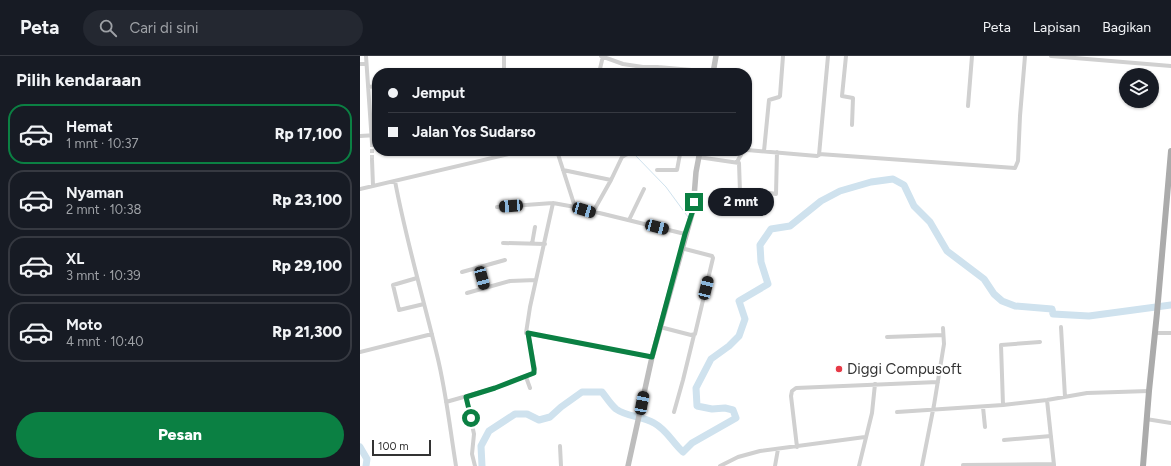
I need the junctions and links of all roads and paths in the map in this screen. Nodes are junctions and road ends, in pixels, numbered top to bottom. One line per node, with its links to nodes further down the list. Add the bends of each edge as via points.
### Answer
1 (366, 56): 12 (street)
2 (504, 56): 15 (street)
3 (602, 56): 14 (street, via 623,64); 16 (street)
4 (716, 56): 18 (street)
5 (783, 56): 27 (street, via 780,96 769,100)
6 (828, 56): 30 (street)
7 (846, 56): 22 (street, via 842,96 854,98)
8 (972, 56): 21 (street)
9 (1025, 56): 30 (street, via 1018,161 1015,168)
10 (1052, 56): 13 (street)
11 (360, 64): 12 (street)
12 (366, 64): 19 (street)
13 (1171, 66)
14 (658, 67): 17 (street)
15 (504, 68)
16 (600, 68)
17 (669, 68)
18 (714, 68)
19 (368, 87): 20 (street); 23 (street)
20 (372, 87)
21 (968, 106)
22 (852, 125)
23 (372, 135): 24 (street); 25 (street)
24 (360, 136)
25 (372, 143)
26 (752, 150): 27 (street)
27 (764, 151): 29 (street)
28 (1171, 151): 48 (main road)
29 (777, 152): 30 (street, via 817,156); 39 (street, via 776,194 741,193 740,165)
30 (819, 154)
31 (501, 156): 43 (street)
32 (559, 156): 40 (street)
33 (623, 156): 42 (street)
34 (680, 156): 41 (street, via 677,170)
35 (699, 156): 54 (street, via 693,210)
36 (708, 156): 39 (street)
37 (740, 156): 39 (street)
38 (372, 160): 44 (street)
39 (737, 162)
40 (563, 170): 42 (street); 50 (street)
41 (657, 170)
42 (611, 180): 51 (street)
43 (395, 181): 44 (street); 62 (street)
44 (373, 186): 45 (street)
45 (360, 189)
46 (644, 189): 52 (street)
47 (553, 203): 49 (street); 50 (street); 57 (street)
48 (1169, 204): 71 (main road)
49 (497, 207)
50 (575, 207): 51 (street)
51 (593, 212): 52 (street)
52 (629, 220): 54 (street)
53 (535, 227): 56 (street)
54 (685, 234): 58 (street)
55 (503, 243): 56 (street)
56 (532, 244): 57 (street)
57 (544, 244): 63 (street)
58 (681, 248): 68 (street); 74 (street, via 713,258)
59 (505, 260): 60 (street)
60 (479, 267): 61 (street); 64 (street)
61 (462, 272)
62 (417, 278): 66 (street); 66 (street, via 393,285 399,310)
63 (536, 280): 64 (street, via 510,281); 70 (street, via 525,332)
64 (485, 288): 65 (street)
65 (467, 293)
66 (424, 304): 73 (street)
67 (1061, 327): 86 (street)
68 (660, 328): 74 (street); 79 (street)
69 (943, 328): 75 (street)
70 (528, 333): 79 (street); 80 (street, via 534,373)
71 (1156, 333): 72 (street); 84 (main road)
72 (1171, 333)
73 (432, 334): 78 (street); 88 (street)
74 (694, 335): 92 (street)
75 (943, 335): 76 (street); 81 (street)
76 (887, 337)
77 (1040, 342): 89 (street, via 1001,345)
78 (360, 352)
79 (652, 357): 107 (street)
80 (526, 377): 83 (street); 85 (street)
81 (938, 382): 82 (street); 91 (street)
82 (875, 384): 98 (street, via 872,413); 101 (street, via 796,388 792,391)
83 (530, 388)
84 (1149, 391): 86 (street, via 1087,393); 94 (main road)
85 (466, 397): 88 (street); 105 (street, via 474,434 472,454)
86 (1065, 397): 87 (street)
87 (1047, 400): 89 (street); 97 (street)
88 (446, 402): 104 (street)
89 (1004, 405): 90 (street)
90 (982, 406): 91 (street); 96 (street)
91 (933, 410): 93 (street); 111 (street)
92 (674, 412)
93 (897, 412)
94 (1146, 419): 95 (street); 115 (main road)
95 (1171, 423)
96 (985, 427)
97 (1051, 436): 99 (street); 103 (street)
98 (865, 437): 101 (street); 110 (street)
99 (1004, 440)
100 (560, 446): 106 (street)
101 (797, 446): 102 (street)
102 (778, 449): 108 (street, via 748,454); 109 (street)
103 (1054, 465): 114 (street)
104 (456, 466)
105 (475, 466)
106 (561, 466)
107 (628, 466)
108 (720, 466)
109 (775, 466)
110 (859, 466)
111 (922, 466)
112 (963, 466): 113 (street)
113 (979, 466): 114 (street)
114 (1009, 466)
115 (1143, 466)

